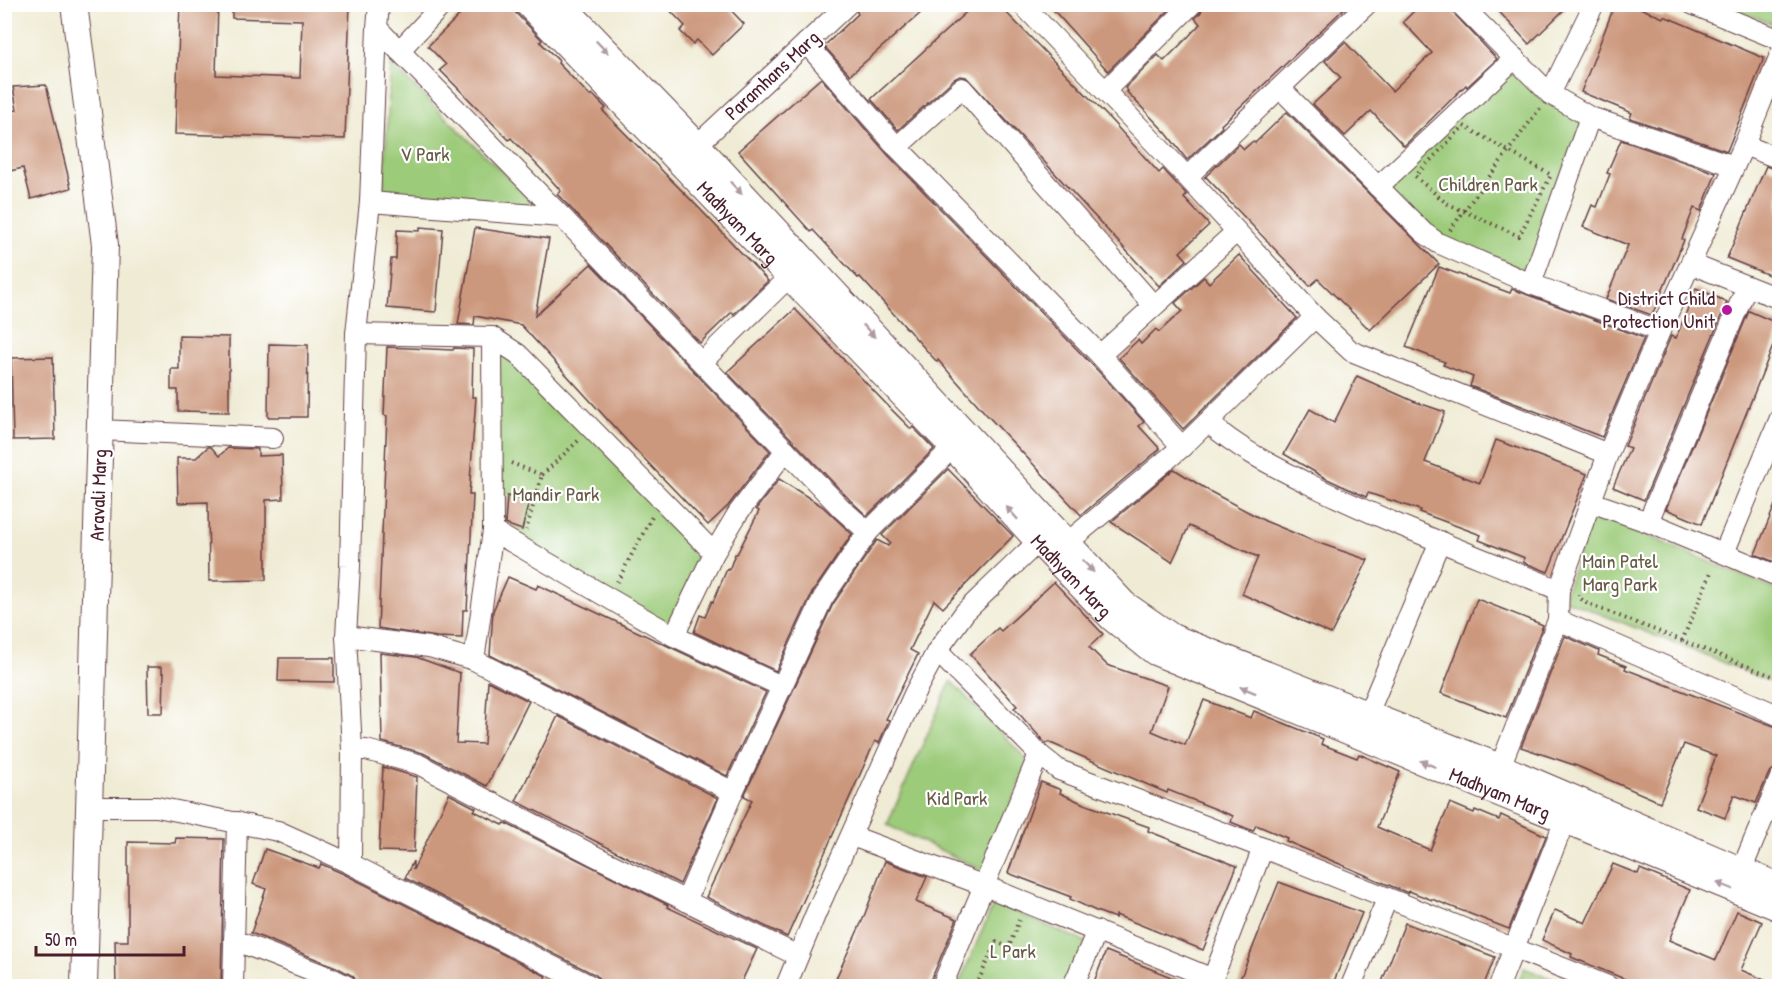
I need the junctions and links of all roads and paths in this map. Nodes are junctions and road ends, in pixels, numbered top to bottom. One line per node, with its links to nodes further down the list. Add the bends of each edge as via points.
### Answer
1 (74, 4): 50 (street, Aravali Marg, via 105,245)
2 (379, 4): 13 (street)
3 (443, 4): 16 (street)
4 (528, 4): 37 (street, Madhyam Marg)
5 (561, 4): 23 (street, Madhyam Marg, one-way to 23)
6 (848, 4): 15 (street, Paramhans Marg)
7 (1022, 4): 20 (street)
8 (1367, 4): 19 (street)
9 (1460, 4): 18 (street)
10 (1594, 4): 21 (street)
11 (1692, 4): 14 (street)
12 (1190, 5): 20 (street)
13 (377, 28): 16 (street); 31 (street)
14 (1779, 40)
15 (806, 43): 23 (street, Paramhans Marg); 25 (street)
16 (399, 51): 33 (street)
17 (1779, 55): 24 (street)
18 (1515, 58): 21 (street); 30 (street)
19 (1280, 88): 29 (street); 30 (street)
20 (1105, 91): 29 (street)
21 (1550, 94): 22 (street); 26 (path)
22 (1590, 117): 28 (street); 38 (street)
23 (696, 145): 65 (street, Madhyam Marg, one-way to 65)
24 (1744, 145): 27 (street); 28 (street)
25 (897, 147): 41 (street, via 962,88); 46 (street)
26 (1508, 151): 32 (path); 32 (path, via 1551,175 1519,236); 32 (path, via 1464,126 1415,176 1446,203)
27 (1779, 159)
28 (1734, 166): 36 (street)
29 (1187, 177): 35 (street)
30 (1378, 187): 38 (street, via 1438,243)
31 (370, 202): 33 (street); 44 (street)
32 (1464, 211): 34 (path)
33 (562, 217): 47 (street)
34 (1450, 231)
35 (1236, 232): 41 (street); 42 (street)
36 (1691, 264): 39 (street); 43 (street)
37 (789, 277): 47 (street); 53 (street, Madhyam Marg)
38 (1531, 284): 43 (street)
39 (1747, 286): 40 (street); 61 (street)
40 (1779, 299)
41 (1155, 306): 46 (street)
42 (1315, 317): 49 (street); 56 (street, via 1351,351)
43 (1660, 331): 56 (street)
44 (356, 334): 45 (street); 75 (street)
45 (492, 337): 57 (street); 59 (street, via 518,354)
46 (1100, 355): 54 (street)
47 (702, 362): 55 (street)
48 (1779, 418): 68 (street)
49 (1208, 422): 54 (street); 66 (street, via 1228,440 1268,463 1356,507)
50 (100, 430): 51 (street); 89 (street, Aravali Marg)
51 (273, 438)
52 (581, 438): 58 (path)
53 (952, 447): 64 (street); 65 (street, Madhyam Marg, one-way to 53)
54 (1182, 447): 65 (street)
55 (786, 450): 64 (street); 67 (street, via 738,513)
56 (1608, 454): 60 (street)
57 (493, 457): 58 (path); 62 (street)
58 (542, 475): 63 (path)
59 (661, 499): 67 (street); 71 (path, via 618,583)
60 (1591, 501): 61 (street); 73 (street)
61 (1648, 522): 68 (street)
62 (493, 531): 76 (street); 79 (street)
63 (525, 531)
64 (868, 532): 81 (street, via 823,598)
65 (1053, 538): 78 (street, via 965,612); 82 (street, Madhyam Marg, one-way to 82, via 1124,604 1172,637); 90 (street, Madhyam Marg, one-way to 65, via 1155,652 1112,618)
66 (1440, 541): 73 (street); 82 (street)
67 (714, 553): 76 (street)
68 (1718, 561): 69 (path); 70 (path); 72 (street); 77 (path)
69 (1703, 564)
70 (1722, 573)
71 (608, 577)
72 (1779, 577)
73 (1568, 590): 74 (street); 77 (path, via 1586,603)
74 (1558, 620): 83 (street); 86 (street)
75 (346, 636): 79 (street, via 429,647); 84 (street)
76 (674, 636): 81 (street)
77 (1682, 640): 80 (path)
78 (937, 651): 85 (street); 92 (street)
79 (474, 660): 88 (street)
80 (1779, 679)
81 (783, 687): 88 (street)
82 (1368, 714): 86 (street, Madhyam Marg)
83 (1779, 716)
84 (352, 750): 94 (street); 99 (street, via 418,764)
85 (1039, 754): 93 (street, via 1059,770); 96 (street)
86 (1500, 767): 95 (street, Madhyam Marg)
87 (1779, 778): 95 (street)
88 (733, 792): 99 (street)
89 (90, 807): 91 (street, via 157,807); 108 (street, Aravali Marg)
90 (1565, 820): 100 (street, Madhyam Marg, one-way to 90); 104 (street)
91 (237, 822): 94 (street, via 278,831); 103 (street)
92 (852, 836): 96 (street); 105 (street)
93 (1263, 848): 98 (street); 106 (street)
94 (351, 864): 107 (street)
95 (1741, 871): 97 (street, Madhyam Marg)
96 (985, 886): 102 (street); 112 (street)
97 (1779, 887)
98 (1387, 900): 104 (street); 115 (street)
99 (686, 901): 105 (street)
100 (1779, 908)
101 (1027, 922): 113 (path, via 1018,920 1009,947 996,942)
102 (1097, 931): 106 (street); 114 (street)
103 (234, 940): 109 (street); 110 (street)
104 (1515, 949): 116 (street); 117 (street)
105 (798, 956): 111 (street)
106 (1212, 983)
107 (581, 984)
108 (84, 987)
109 (233, 987)
110 (347, 987)
111 (786, 987)
112 (942, 987)
113 (976, 987)
114 (1073, 987)
115 (1351, 987)
116 (1499, 987)
117 (1608, 987)

